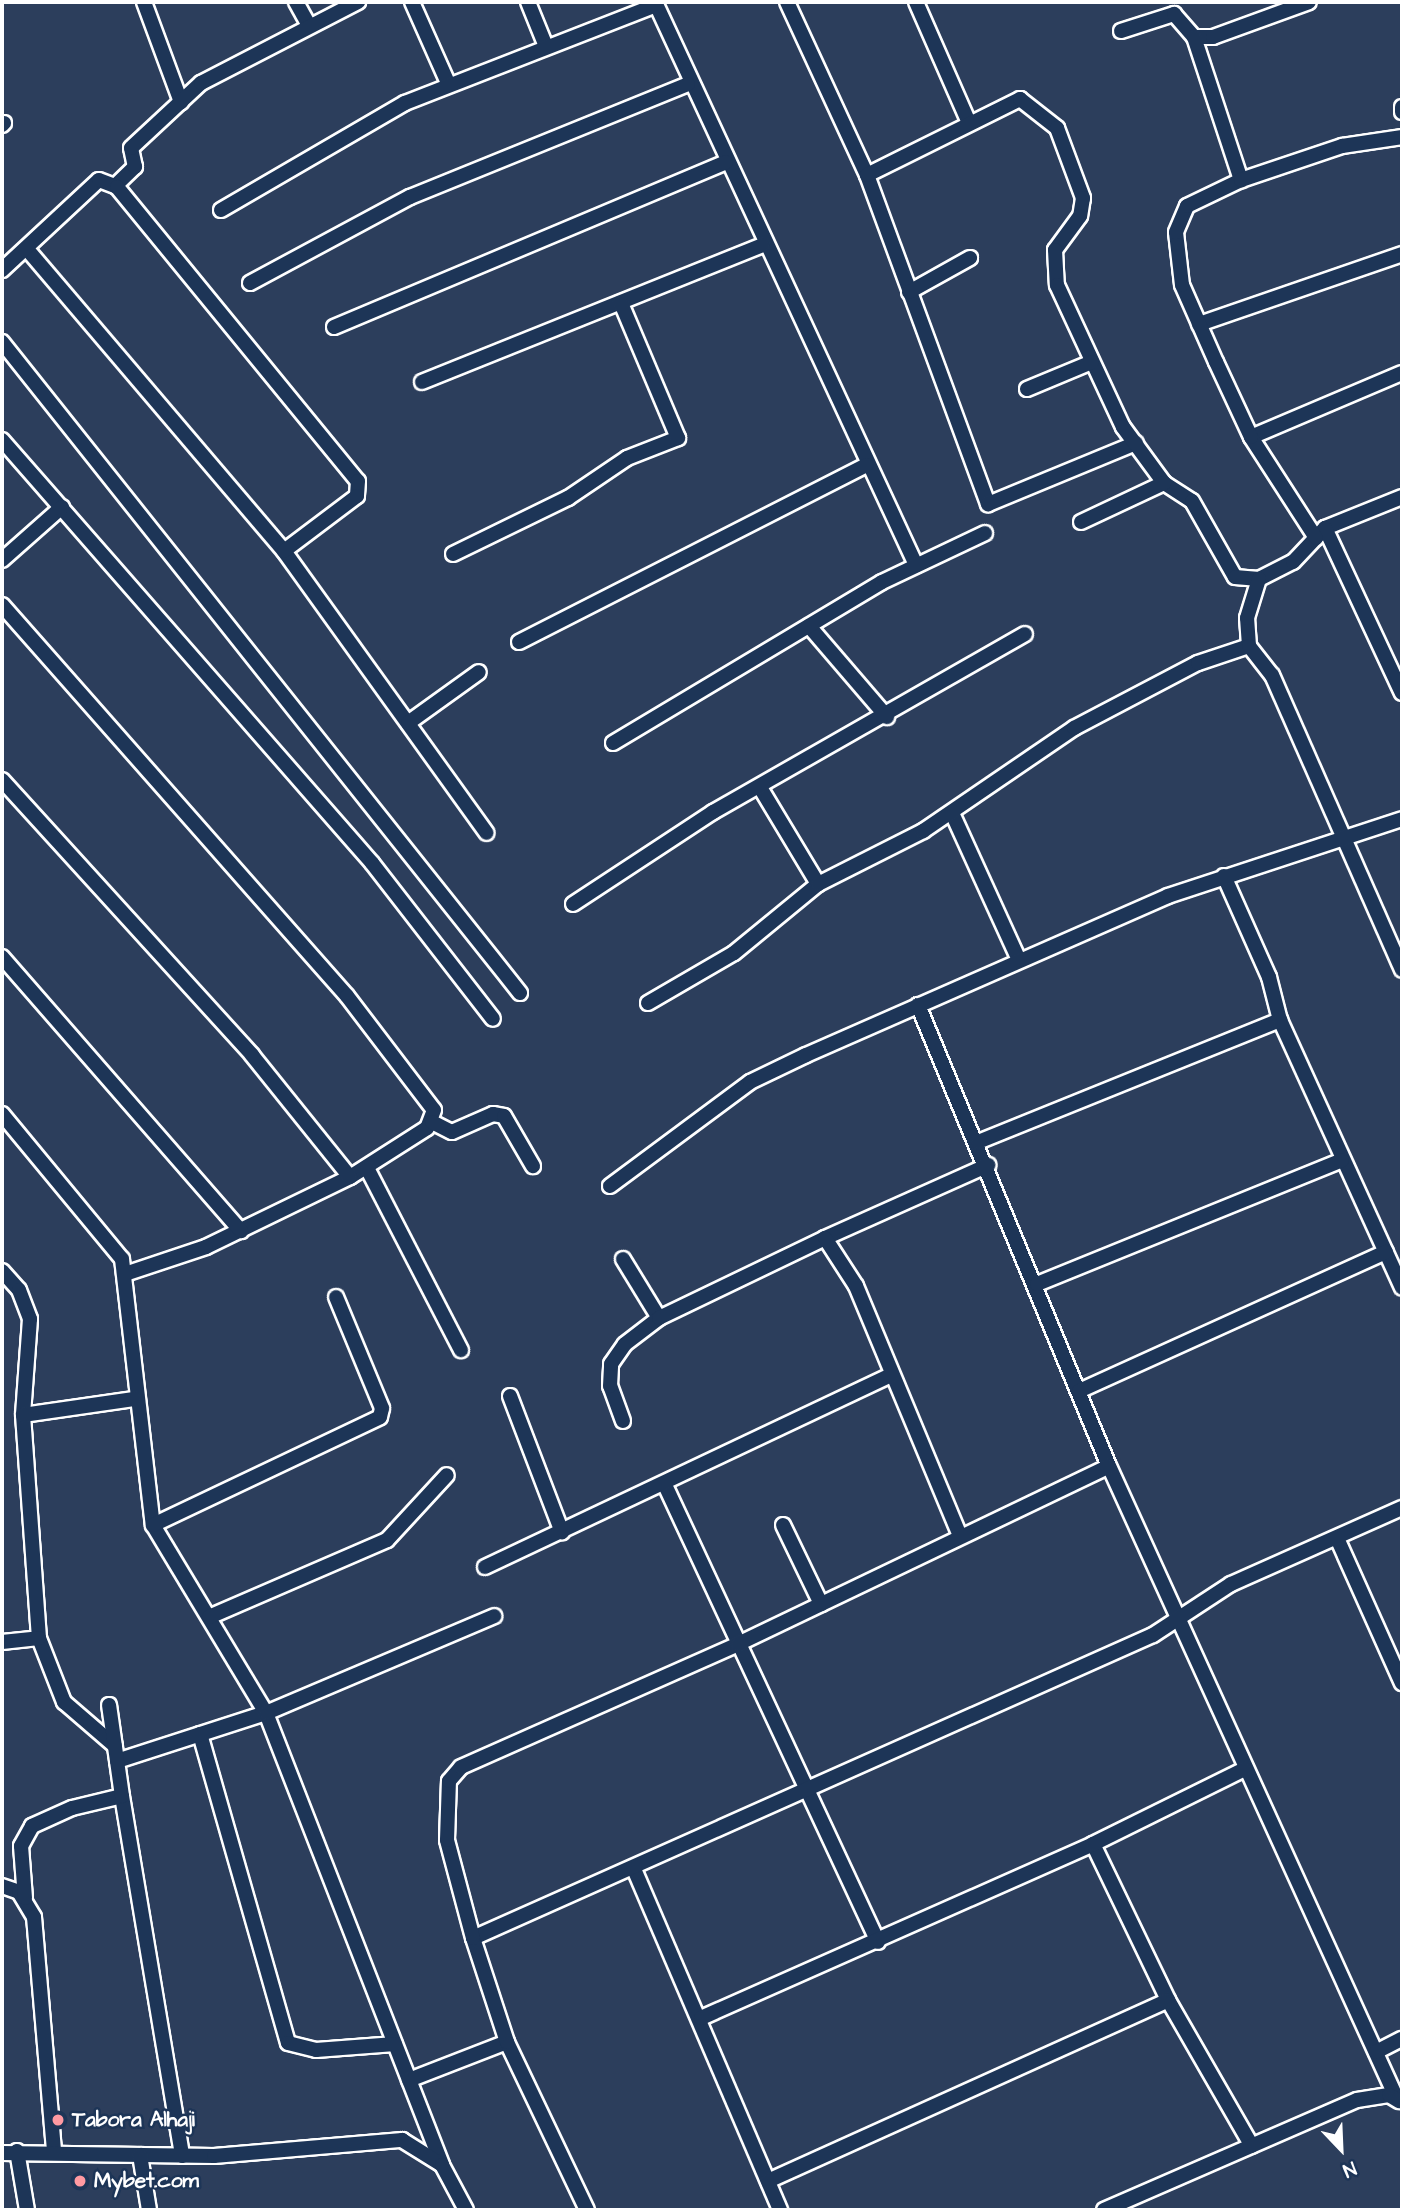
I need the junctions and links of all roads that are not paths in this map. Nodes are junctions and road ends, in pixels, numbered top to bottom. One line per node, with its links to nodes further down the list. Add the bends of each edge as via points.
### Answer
1 (144, 2): 18 (street)
2 (296, 2): 12 (street)
3 (358, 2): 12 (street)
4 (412, 2): 16 (street)
5 (528, 2): 15 (street)
6 (787, 2): 22 (street)
7 (916, 2): 19 (street)
8 (1309, 2): 11 (street)
9 (655, 3): 15 (street); 17 (street)
10 (1171, 8): 13 (street); 14 (street)
11 (1275, 8): 14 (street, via 1232,33)
12 (308, 24): 18 (street, via 216,72)
13 (1121, 31)
14 (1194, 37): 23 (street)
15 (545, 44): 16 (street)
16 (448, 83): 25 (street)
17 (688, 85): 21 (street); 31 (street, via 410,197)
18 (181, 102): 24 (street, via 131,148 132,170)
19 (969, 123): 22 (street); 37 (street, via 1020,99 1061,135 1083,206 1055,250 1052,272)
20 (1402, 137): 23 (street, via 1342,146)
21 (726, 162): 26 (street); 35 (street)
22 (867, 175): 32 (street)
23 (1241, 180): 34 (street, via 1199,198 1180,217 1176,263)
24 (117, 184): 27 (street, via 99,180); 51 (street, via 358,481 357,496)
25 (220, 210)
26 (763, 245): 33 (street); 44 (street)
27 (27, 249): 30 (street); 51 (street)
28 (1402, 254): 34 (street)
29 (970, 258): 32 (street)
30 (2, 271)
31 (250, 283)
32 (909, 292): 43 (street, via 988,505)
33 (621, 303): 39 (street); 52 (street, via 678,438 627,458 568,498)
34 (1199, 324): 41 (street)
35 (334, 327)
36 (2, 342): 78 (street)
37 (1092, 362): 40 (street); 43 (street)
38 (1402, 373): 41 (street)
39 (422, 382)
40 (1027, 388)
41 (1251, 437): 50 (street)
42 (2, 440): 47 (street)
43 (1136, 443): 45 (street)
44 (867, 465): 54 (street); 59 (street)
45 (1164, 483): 48 (street); 55 (street, via 1192,501 1235,577)
46 (1402, 497): 50 (street)
47 (62, 507): 53 (street); 81 (street, via 372,863)
48 (1081, 522)
49 (985, 533): 54 (street)
50 (1321, 533): 55 (street, via 1293,562); 62 (street)
51 (284, 551): 64 (street)
52 (453, 554)
53 (2, 560)
54 (916, 565): 57 (street)
55 (1259, 579): 60 (street, via 1247,618)
56 (2, 605): 84 (street, via 347,996 428,1095)
57 (809, 626): 63 (street); 65 (street)
58 (1025, 634): 63 (street)
59 (519, 642)
60 (1249, 646): 68 (street, via 1130,696); 71 (street, via 1272,675)
61 (479, 672): 64 (street)
62 (1402, 693)
63 (887, 717): 67 (street)
64 (408, 723): 70 (street)
65 (613, 743)
66 (2, 780): 90 (street, via 252,1055)
67 (761, 789): 73 (street); 74 (street, via 713,812)
68 (952, 813): 73 (street); 76 (street)
69 (1402, 819): 71 (street)
70 (487, 833)
71 (1346, 835): 72 (street); 77 (street)
72 (1224, 876): 76 (street); 82 (street, via 1269,977)
73 (818, 884): 79 (street, via 734,953)
74 (573, 904)
75 (2, 957): 92 (street)
76 (1018, 958): 80 (street)
77 (1401, 963)
78 (520, 993)
79 (648, 1003)
80 (918, 1005): 85 (street); 91 (street, via 750,1082)
81 (493, 1019)
82 (1280, 1020): 85 (street); 86 (street)
83 (2, 1114): 97 (street, via 107,1236)
84 (432, 1122): 88 (street, via 452,1132 494,1114 504,1116); 89 (street)
85 (978, 1142): 87 (street)
86 (1342, 1160): 94 (street); 98 (street)
87 (988, 1165): 93 (street); 98 (street)
88 (533, 1166)
89 (367, 1168): 90 (street); 102 (street)
90 (349, 1177): 92 (street)
91 (610, 1186)
92 (241, 1231): 97 (street)
93 (825, 1238): 101 (street); 103 (street, via 856,1286)
94 (1386, 1252): 99 (street); 104 (street)
95 (624, 1259): 101 (street)
96 (2, 1271): 107 (street, via 19,1290 30,1319)
97 (125, 1275): 106 (street)
98 (1037, 1284): 104 (street)
99 (1402, 1288)
100 (336, 1297): 113 (street, via 382,1408 380,1417)
101 (659, 1318): 108 (street, via 611,1364 610,1386)
102 (461, 1350)
103 (892, 1375): 111 (street); 116 (street)
104 (1079, 1391): 109 (street)
105 (510, 1396): 115 (street)
106 (134, 1399): 107 (street); 113 (street)
107 (23, 1415): 123 (street)
108 (622, 1421)
109 (1109, 1466): 116 (street); 122 (street)
110 (447, 1475): 121 (street, via 387,1540)
111 (665, 1485): 115 (street); 125 (street)
112 (1402, 1508): 117 (street)
113 (153, 1525): 121 (street)
114 (783, 1525): 119 (street)
115 (562, 1532): 118 (street)
116 (960, 1536): 119 (street)
117 (1337, 1538): 122 (street, via 1231,1584); 126 (street)
118 (485, 1567)
119 (821, 1604): 125 (street)
120 (494, 1616): 128 (street)
121 (209, 1617): 128 (street)
122 (1178, 1621): 131 (street); 132 (street)
123 (39, 1638): 124 (street); 130 (street, via 64,1702)
124 (2, 1642)
125 (738, 1644): 132 (street); 138 (street, via 461,1767 449,1781 443,1806)
126 (1402, 1683)
127 (109, 1705): 130 (street)
128 (266, 1713): 129 (street); 144 (street)
129 (200, 1734): 130 (street); 144 (street, via 288,2043 316,2050)
130 (116, 1753): 133 (street)
131 (1245, 1769): 134 (street); 145 (street)
132 (809, 1791): 135 (street); 139 (street)
133 (122, 1796): 137 (street, via 32,1826 21,1846); 153 (street)
134 (1093, 1844): 139 (street); 140 (street)
135 (634, 1869): 138 (street); 141 (street)
136 (2, 1886): 137 (street)
137 (25, 1898): 150 (street, via 34,1917 41,1978)
138 (473, 1938): 143 (street)
139 (878, 1942): 141 (street)
140 (1168, 2000): 148 (street); 155 (street)
141 (701, 2018): 155 (street)
142 (1402, 2039): 145 (street)
143 (507, 2042): 146 (street); 159 (street)
144 (395, 2044): 146 (street)
145 (1376, 2052): 147 (street)
146 (409, 2080): 154 (street)
147 (1399, 2101): 148 (street, via 1357,2100)
148 (1252, 2146): 161 (street)
149 (17, 2151): 150 (street); 151 (street); 156 (street)
150 (54, 2151): 152 (street)
151 (2, 2153)
152 (140, 2155): 153 (street); 157 (street)
153 (182, 2156): 154 (street, via 394,2140 417,2145)
154 (442, 2165): 158 (street)
155 (768, 2181): 160 (street)
156 (27, 2210)
157 (149, 2210)
158 (466, 2210)
159 (587, 2210)
160 (780, 2210)
161 (1104, 2210)

